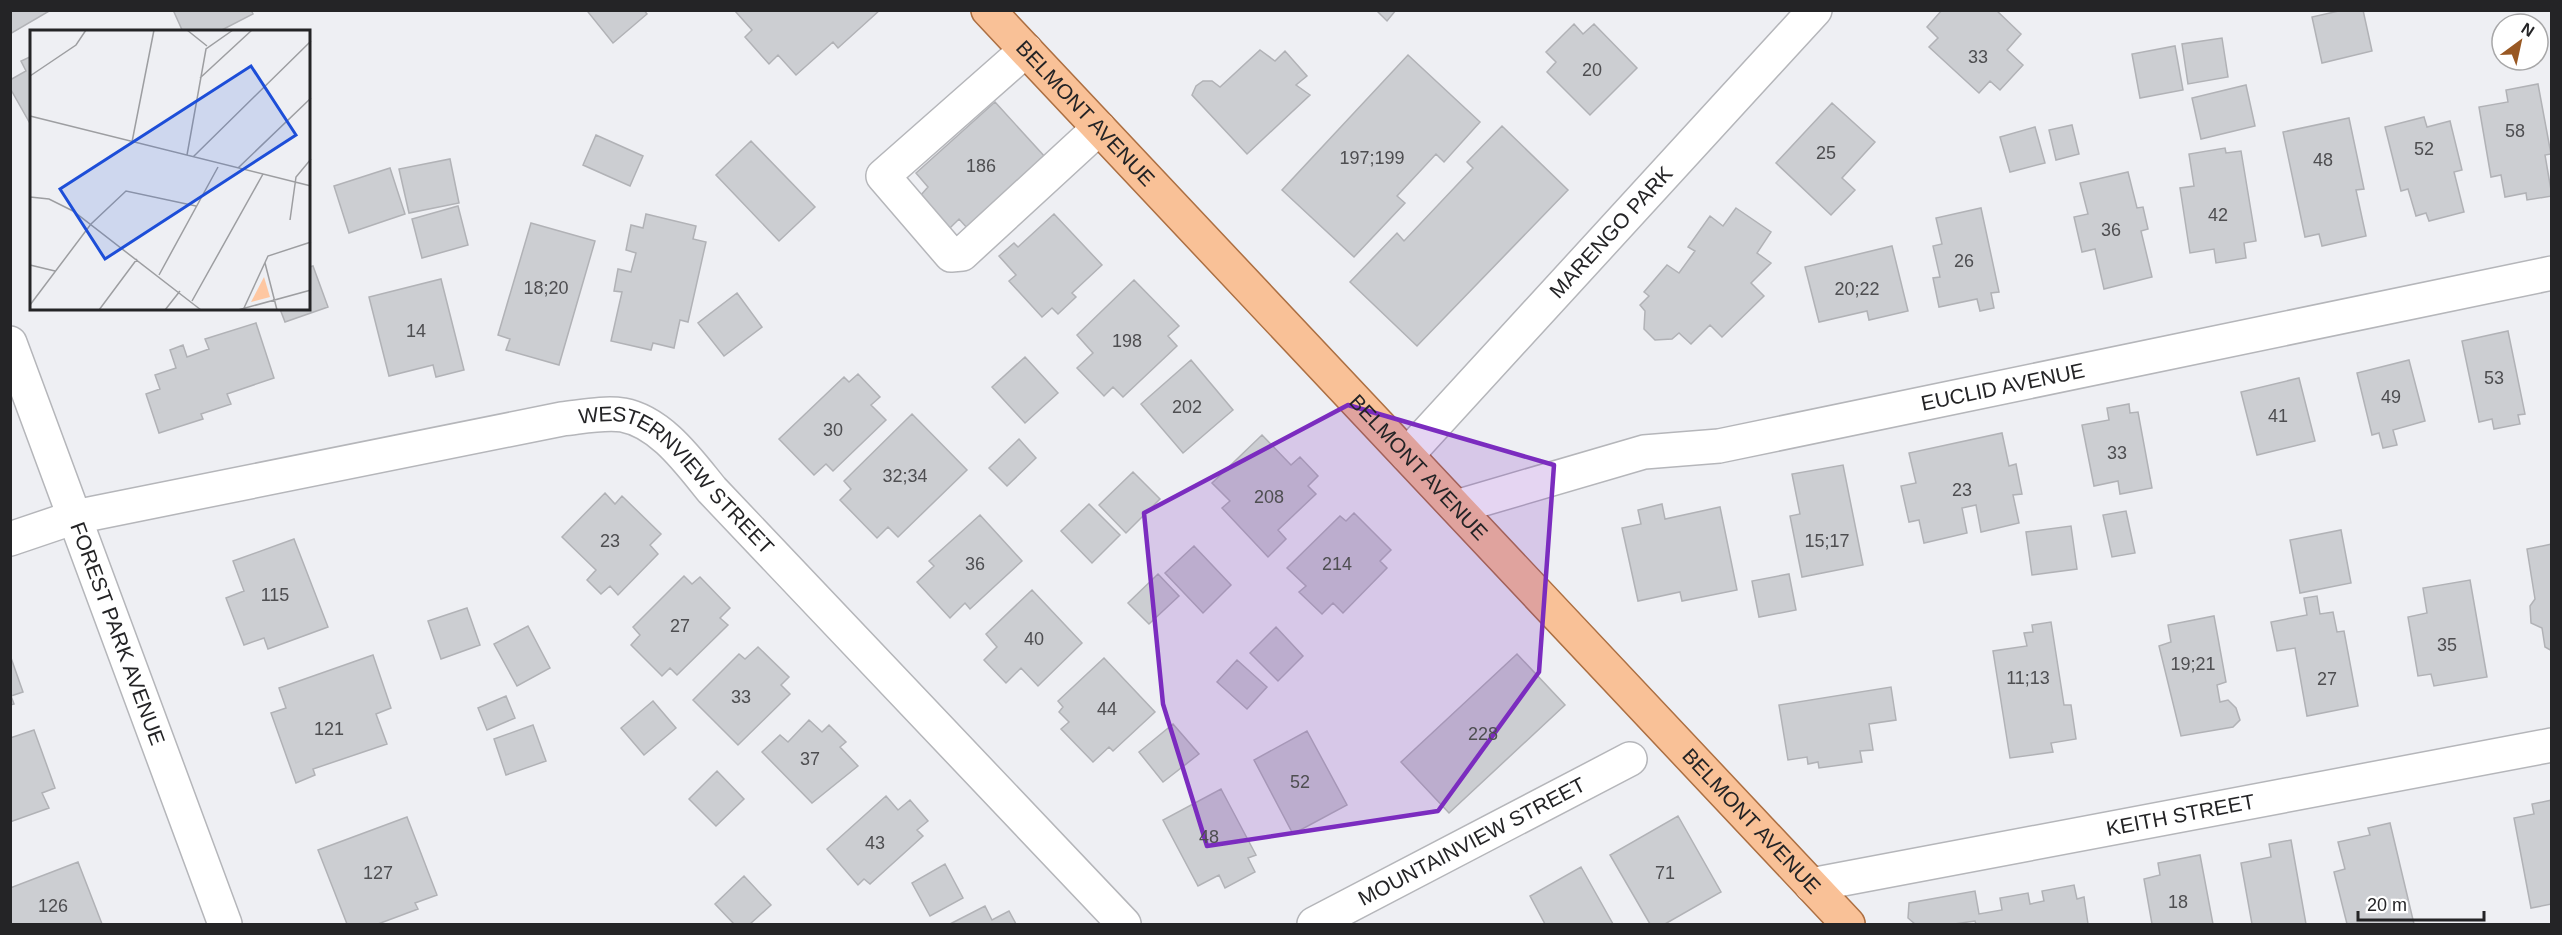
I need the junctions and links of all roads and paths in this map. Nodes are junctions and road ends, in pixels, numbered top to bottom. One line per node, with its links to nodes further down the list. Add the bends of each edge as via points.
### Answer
1 (988, 10): 3 (main road, BELMONT AVENUE)
2 (1815, 10): 7 (street, MARENGO PARK)
3 (1026, 50): 4 (main road, BELMONT AVENUE); 4 (street, via 883,176 951,255 962,254)
4 (1099, 128): 7 (main road, BELMONT AVENUE)
5 (2552, 273): 8 (street, EUCLID AVENUE, via 1719,446 1644,452)
6 (10, 343): 9 (street, FOREST PARK AVENUE)
7 (1407, 455): 8 (main road, BELMONT AVENUE)
8 (1456, 507): 13 (main road, BELMONT AVENUE)
9 (75, 517): 10 (street, WESTERNVIEW STREET); 14 (street, FOREST PARK AVENUE); 15 (street, WESTERNVIEW STREET, via 562,419 625,415 647,425 678,449 712,490)
10 (10, 539)
11 (2552, 745): 13 (street, KEITH STREET)
12 (1630, 759): 16 (street, MOUNTAINVIEW STREET)
13 (1811, 885): 17 (main road, BELMONT AVENUE)
14 (225, 924)
15 (1124, 924)
16 (1314, 924)
17 (1848, 924)

